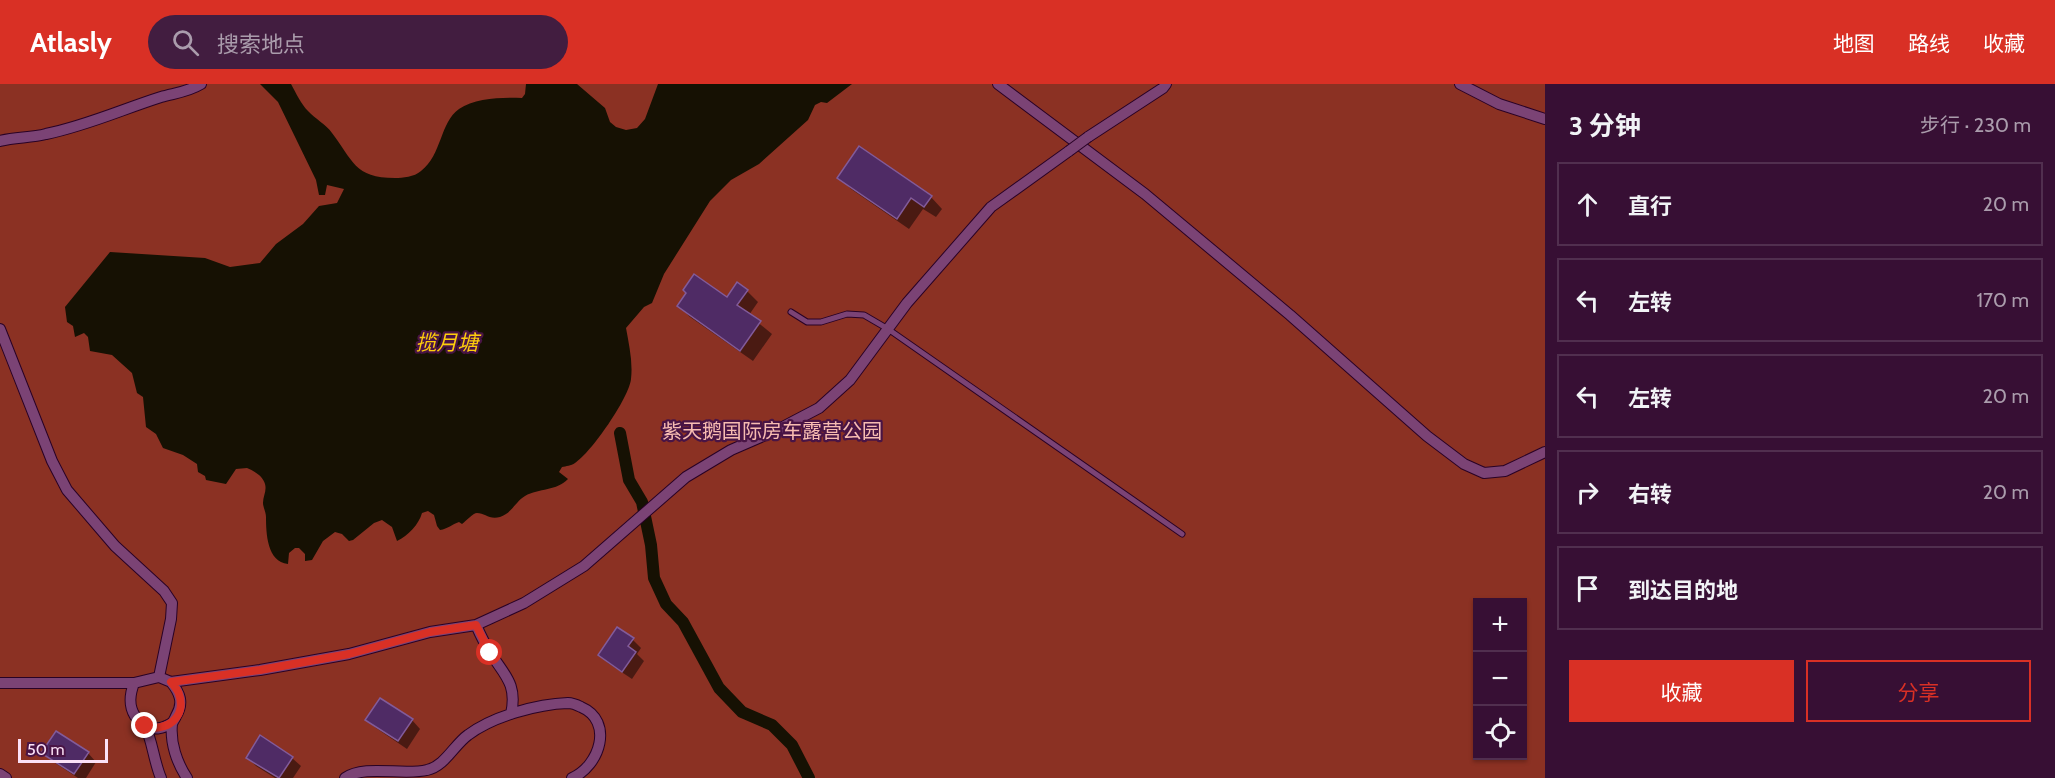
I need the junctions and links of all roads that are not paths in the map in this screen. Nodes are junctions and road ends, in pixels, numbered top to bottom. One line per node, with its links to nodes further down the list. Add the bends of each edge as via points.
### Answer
1 (201, 84): 6 (street, via 110,117 45,135)
2 (998, 84): 10 (street, via 1145,194 1464,464 1484,473 1505,471)
3 (1166, 84): 9 (street, bridge, via 991,207)
4 (1460, 84): 5 (street, via 1499,104)
5 (1545, 119)
6 (0, 141)
7 (791, 312): 9 (lane, via 807,322 846,314 864,315)
8 (0, 329): 13 (street, via 67,490 172,603)
9 (888, 329): 11 (lane); 12 (street, via 850,380 819,408 731,450 686,477 584,566 524,603)
10 (1545, 452)
11 (1182, 534)
12 (476, 625): 14 (street, via 430,632 338,656); 17 (street, via 509,682 514,701)
13 (159, 677): 14 (street); 16 (street)
14 (171, 682): 18 (street, via 181,704)
15 (0, 683): 16 (street)
16 (134, 683): 19 (street, via 131,706)
17 (511, 714): 24 (street, via 468,735 429,770 363,772); 25 (street, via 571,702 591,711 600,726 595,760)
18 (172, 723): 19 (street, via 154,729); 23 (street, via 173,748)
19 (145, 726): 22 (street)
20 (0, 774): 21 (street)
21 (6, 778)
22 (161, 778)
23 (187, 778)
24 (345, 778)
25 (572, 778)

